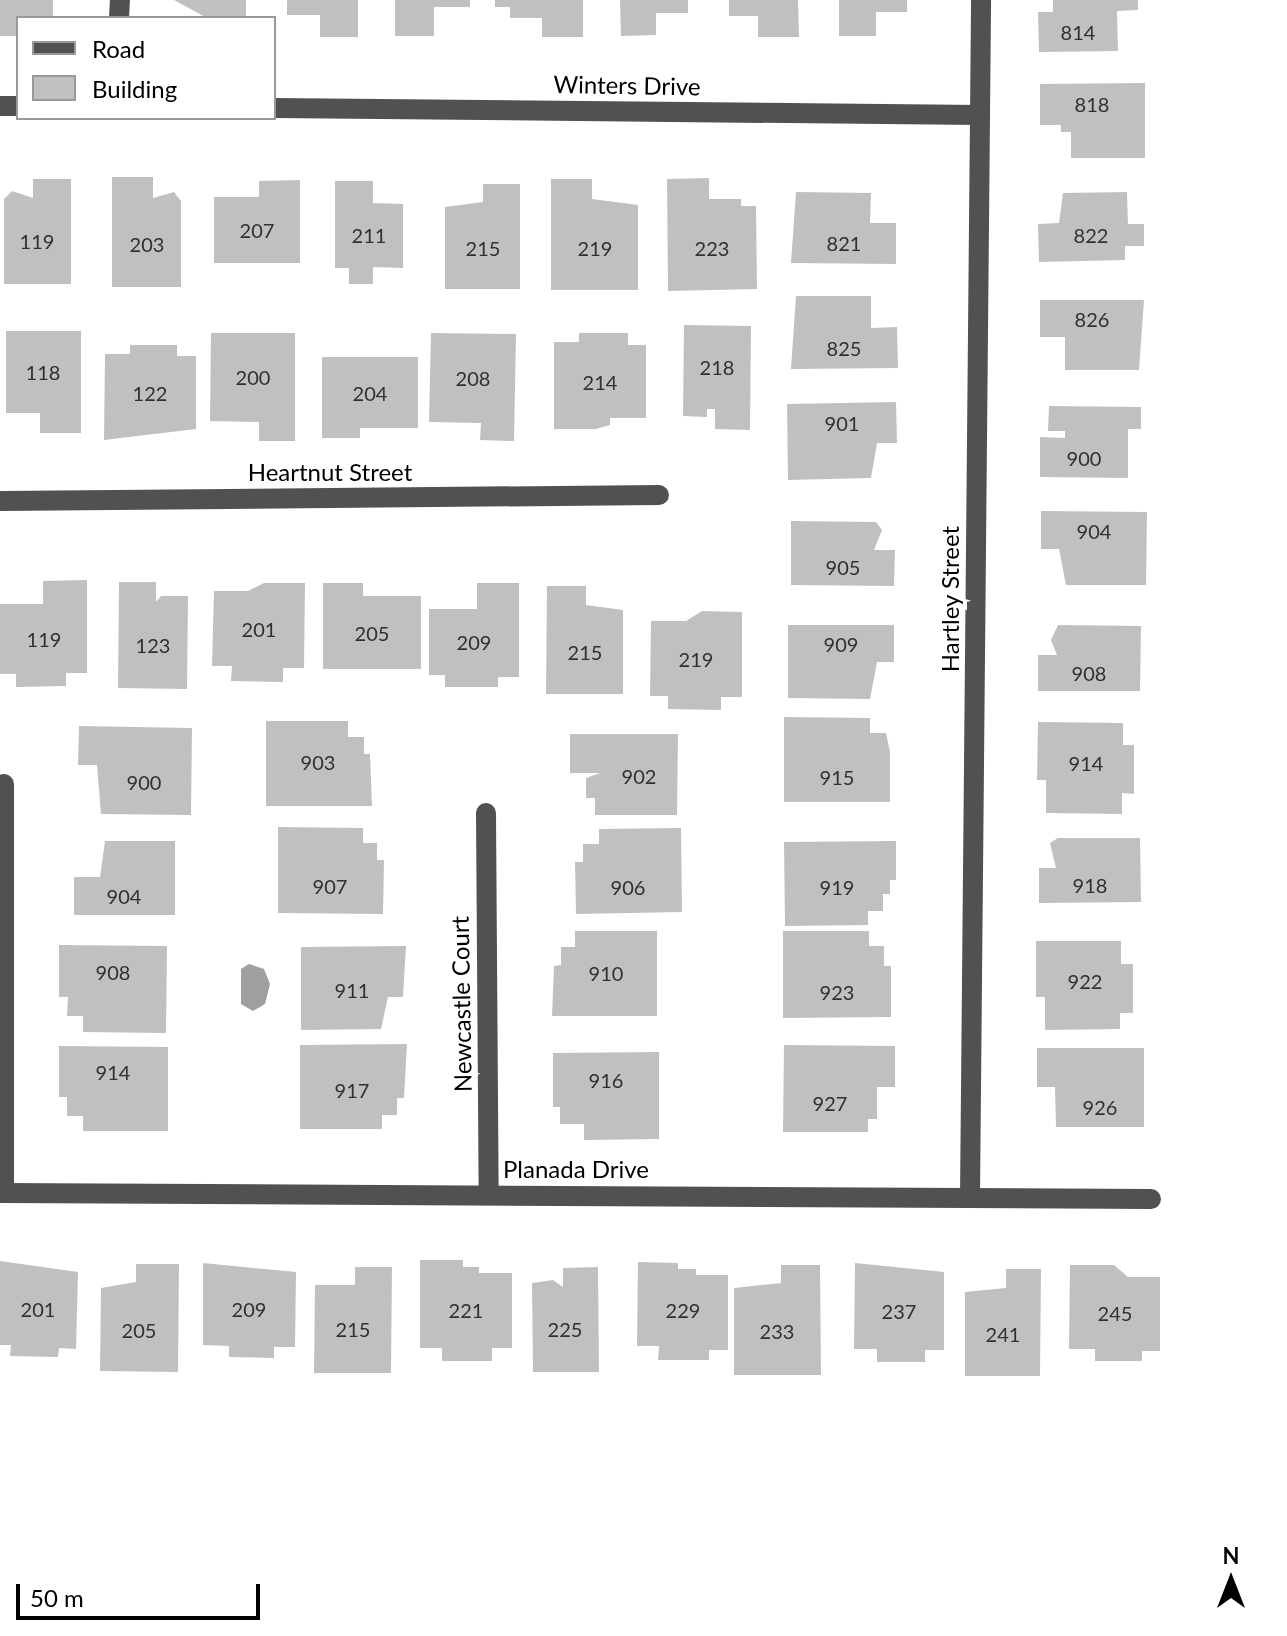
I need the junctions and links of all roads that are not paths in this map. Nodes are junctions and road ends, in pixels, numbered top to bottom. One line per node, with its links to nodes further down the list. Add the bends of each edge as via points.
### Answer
1 (981, 0): 3 (street, Hartley Street)
2 (276, 108): 3 (street, Winters Drive)
3 (980, 115): 10 (street, Hartley Street)
4 (659, 495): 5 (street, Heartnut Street)
5 (0, 501)
6 (4, 784): 8 (street)
7 (486, 813): 9 (street, Newcastle Court)
8 (2, 1193): 9 (street, Planada Drive)
9 (489, 1195): 10 (street, Planada Drive)
10 (970, 1197): 11 (street, Planada Drive)
11 (1151, 1199)

